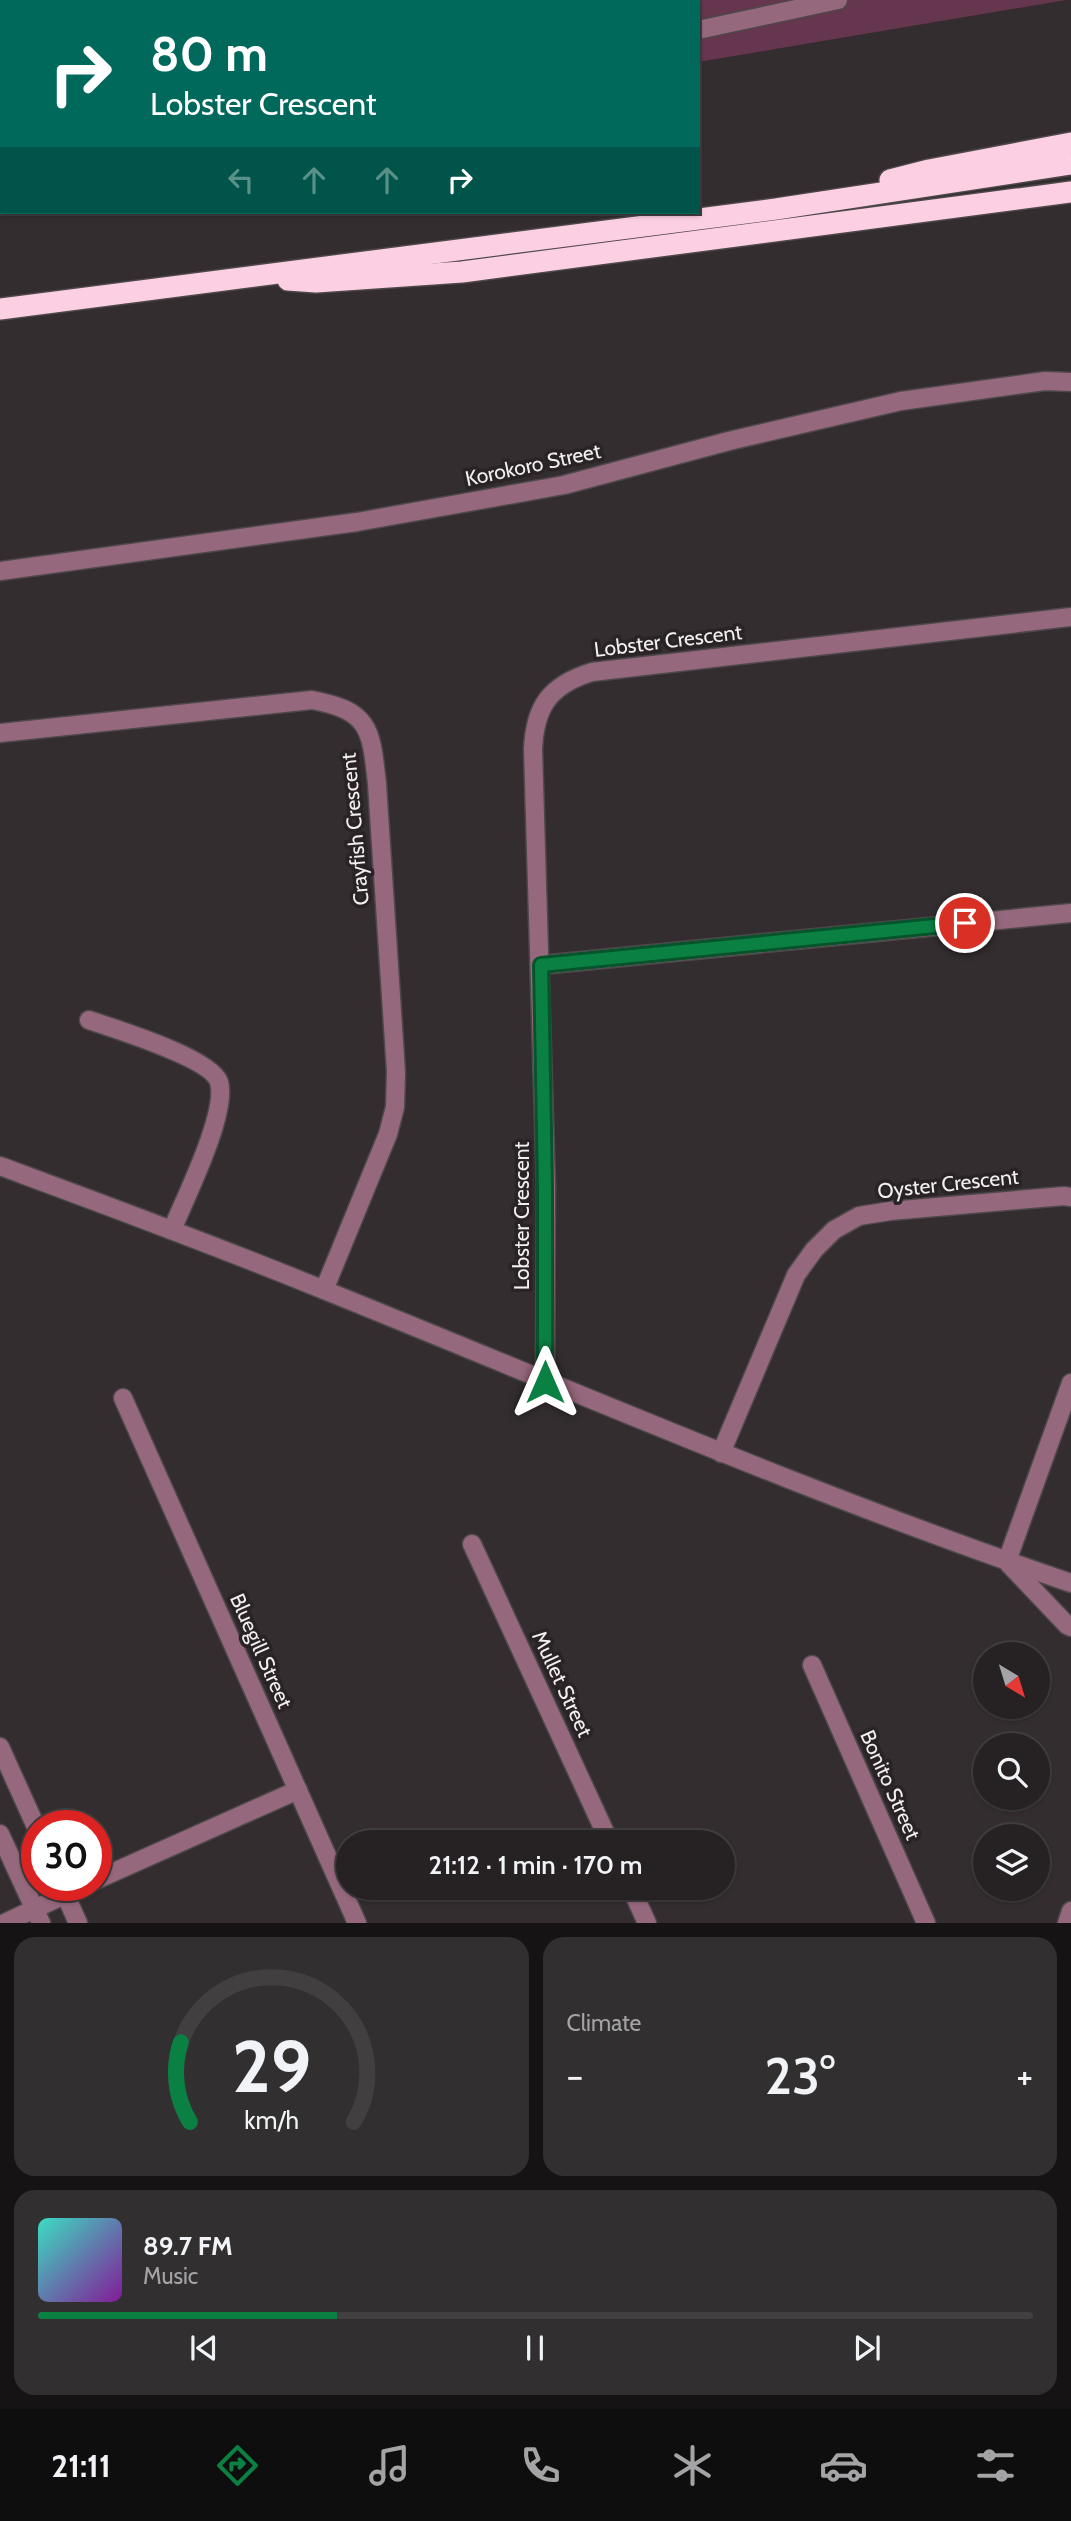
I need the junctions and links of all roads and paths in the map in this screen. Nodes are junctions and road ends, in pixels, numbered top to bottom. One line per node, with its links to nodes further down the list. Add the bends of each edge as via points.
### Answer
1 (838, 0): 2 (street)
2 (700, 30)
3 (1071, 143): 6 (highway, via 929,170)
4 (1071, 164): 6 (highway)
5 (1071, 192): 7 (highway, via 462,272 316,282)
6 (776, 209): 7 (highway)
7 (241, 276): 8 (highway)
8 (0, 309)
9 (1071, 382): 10 (street, Korokoro Street, via 1034,382 901,401 564,485 356,522)
10 (0, 571)
11 (1071, 617): 14 (street, Lobster Crescent, via 574,677 544,701 534,728)
12 (0, 733): 19 (street, Crayfish Crescent, via 313,700 353,713 366,726 377,784 395,1107)
13 (1071, 913): 14 (street)
14 (541, 965): 20 (street, Lobster Crescent)
15 (89, 1020): 18 (street, via 188,1056 219,1080 215,1125)
16 (0, 1166): 18 (street)
17 (1071, 1198): 23 (street, Oyster Crescent, via 890,1210 859,1216 834,1230 796,1275)
18 (172, 1230): 19 (street)
19 (324, 1290): 20 (street)
20 (545, 1382): 23 (street)
21 (1071, 1383): 25 (street)
22 (123, 1398): 30 (street, Bluegill Street)
23 (721, 1453): 25 (street)
24 (472, 1544): 32 (street, Mullet Street)
25 (1007, 1561): 26 (street); 27 (street)
26 (1071, 1583)
27 (1071, 1627)
28 (812, 1665): 44 (street, Bonito Street)
29 (3, 1759): 31 (street)
30 (298, 1790): 34 (street); 42 (street, Bluegill Street)
31 (28, 1810)
32 (604, 1830)
33 (0, 1834): 39 (street)
34 (112, 1873)
35 (636, 1900): 43 (street)
36 (51, 1901): 39 (street)
37 (68, 1901): 41 (street)
38 (1071, 1910): 45 (street)
39 (37, 1915): 40 (street)
40 (5, 1923)
41 (78, 1923)
42 (357, 1923)
43 (647, 1923)
44 (926, 1923)
45 (1067, 1923)

